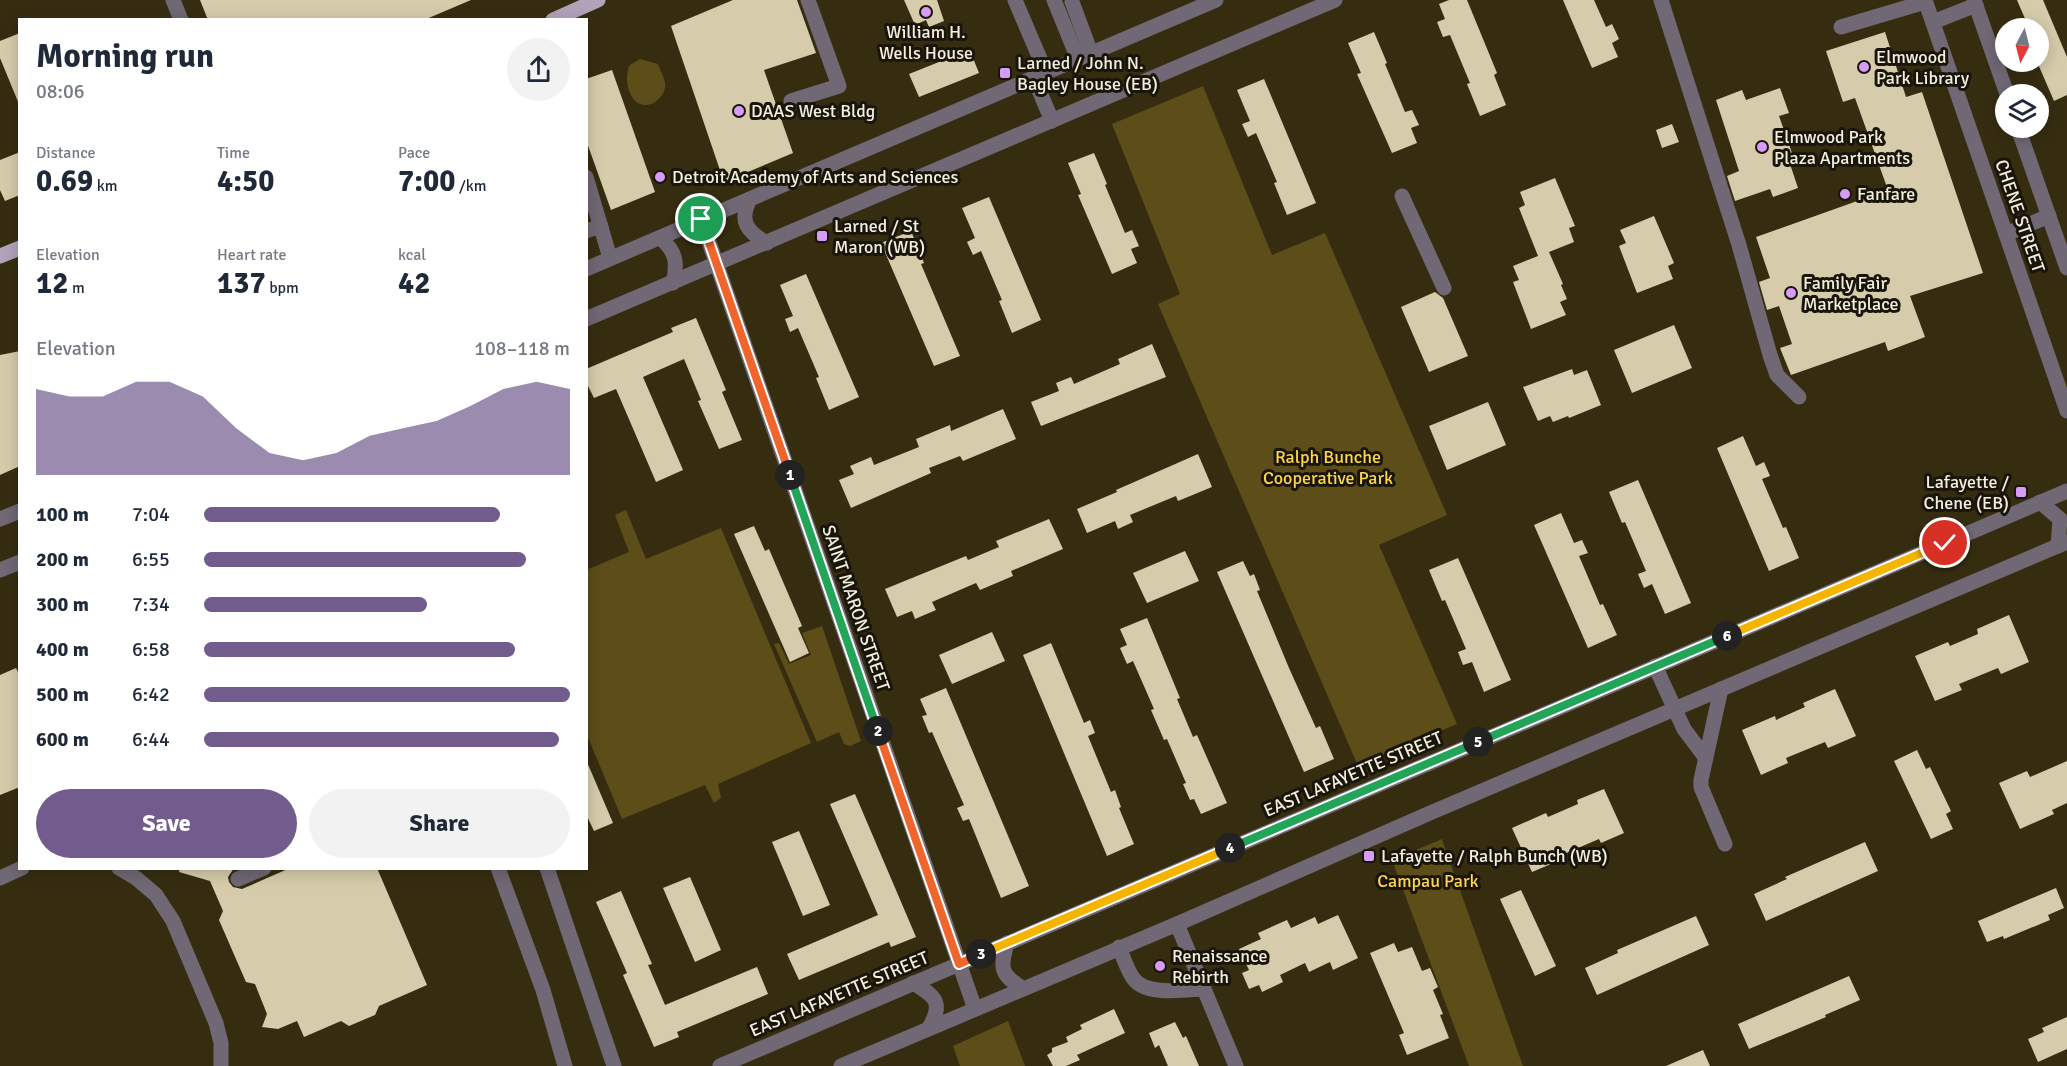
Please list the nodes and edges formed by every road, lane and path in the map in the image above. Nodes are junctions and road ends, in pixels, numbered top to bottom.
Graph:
1 (173, 0) edge
2 (598, 0) edge
3 (808, 0) edge
4 (1015, 0) edge
5 (1216, 0) edge
6 (1335, 0) edge
7 (1661, 0) edge
8 (1925, 1) edge
9 (1065, 2) edge
10 (1975, 3) edge
11 (181, 18) edge
12 (558, 18) edge
13 (1933, 22) junction
14 (1841, 27) dead end
15 (1085, 56) junction
16 (1040, 75) junction
17 (2003, 84) edge
18 (791, 101) dead end
19 (1052, 121) junction
20 (2022, 138) edge
21 (588, 190) edge
22 (1402, 196) dead end
23 (750, 199) junction
24 (2049, 216) junction
25 (701, 219) junction
26 (594, 228) edge
27 (2006, 234) junction
28 (660, 238) junction
29 (767, 243) junction
30 (18, 249) edge
31 (0, 256) edge
32 (610, 258) junction
33 (716, 264) junction
34 (588, 267) edge
35 (2067, 268) edge
36 (673, 283) junction
37 (1444, 288) dead end
38 (588, 319) edge
39 (1799, 397) dead end
40 (2067, 411) edge
41 (2067, 490) edge
42 (2040, 502) junction
43 (18, 512) edge
44 (0, 519) edge
45 (2062, 544) edge
46 (18, 563) edge
47 (0, 570) edge
48 (1655, 666) junction
49 (1721, 690) junction
50 (1674, 710) junction
51 (1705, 757) junction
52 (1725, 844) dead end
53 (18, 870) edge
54 (123, 870) edge
55 (259, 870) edge
56 (499, 870) edge
57 (548, 870) edge
58 (0, 878) edge
59 (238, 879) dead end
60 (1177, 924) junction
61 (1007, 943) junction
62 (1119, 947) junction
63 (959, 964) junction
64 (913, 983) junction
65 (1022, 988) junction
66 (1202, 989) junction
67 (975, 1009) junction
68 (929, 1028) junction
69 (609, 1062) edge
70 (221, 1066) edge
71 (565, 1066) edge
72 (720, 1066) edge
73 (841, 1066) edge
74 (1236, 1066) edge

1 - 11 street
2 - 12 main road
3 - 18 street
4 - 16 street
5 - 15 street
6 - 19 street
7 - 39 street
8 - 13 street, CHENE STREET
8 - 14 street
9 - 15 street
10 - 13 street
10 - 17 street
13 - 27 street, CHENE STREET
15 - 16 street
16 - 19 street
16 - 23 street
19 - 29 street
20 - 24 street, CHENE STREET
21 - 26 street
22 - 37 street
23 - 25 street
23 - 29 street
24 - 27 street
24 - 35 street, CHENE STREET
25 - 28 street
25 - 33 street, SAINT MARON STREET
26 - 32 street
27 - 40 street, CHENE STREET
28 - 32 street
28 - 36 street
29 - 33 street
30 - 31 main road
32 - 34 street
33 - 36 street
33 - 63 street, SAINT MARON STREET
36 - 38 street
41 - 42 street, EAST LAFAYETTE STREET
42 - 45 street
42 - 48 street, EAST LAFAYETTE STREET
43 - 44 street
45 - 49 street
46 - 47 street
48 - 50 street
48 - 61 street, EAST LAFAYETTE STREET
49 - 50 street
49 - 51 street
50 - 51 street
50 - 60 street
51 - 52 street
53 - 58 street
54 - 70 street
55 - 59 street
56 - 71 street
57 - 69 street
60 - 62 street
60 - 66 street
61 - 63 street, EAST LAFAYETTE STREET
61 - 65 street
62 - 65 street
62 - 66 street
63 - 64 street, EAST LAFAYETTE STREET
63 - 67 street, SAINT MARON STREET
64 - 68 street
64 - 72 street, EAST LAFAYETTE STREET
65 - 67 street
66 - 74 street
67 - 68 street
68 - 73 street

